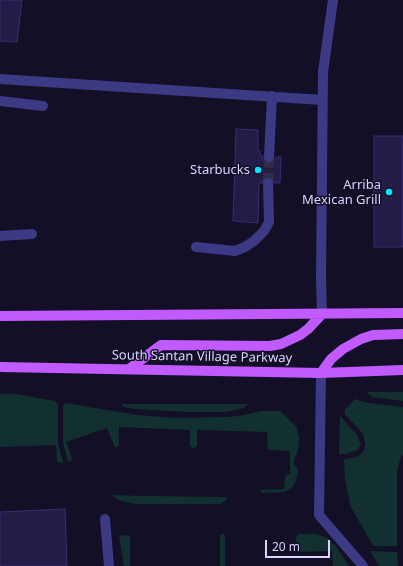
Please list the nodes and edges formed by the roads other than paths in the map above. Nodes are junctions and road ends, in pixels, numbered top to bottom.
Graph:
1 (333, 0) edge
2 (0, 79) edge
3 (272, 96) junction
4 (322, 100) junction
5 (0, 101) edge
6 (43, 106) dead end
7 (269, 157) tunnel mouth
8 (268, 183) tunnel mouth
9 (32, 234) dead end
10 (0, 236) edge
11 (196, 247) dead end
12 (403, 313) edge
13 (322, 314) junction
14 (0, 316) edge
15 (403, 334) edge
16 (0, 367) edge
17 (129, 369) junction
18 (403, 370) edge
19 (321, 373) junction
20 (105, 519) dead end
21 (109, 566) edge
22 (363, 566) edge

1 - 4 lane
2 - 3 lane
3 - 4 lane
3 - 7 lane
4 - 13 lane
5 - 6 lane
8 - 11 lane
9 - 10 lane
12 - 13 main road
13 - 14 main road
13 - 17 main road
15 - 19 main road
16 - 17 main road, South Santan Village Parkway
17 - 19 main road, South Santan Village Parkway
18 - 19 main road, South Santan Village Parkway
19 - 22 lane
20 - 21 lane

